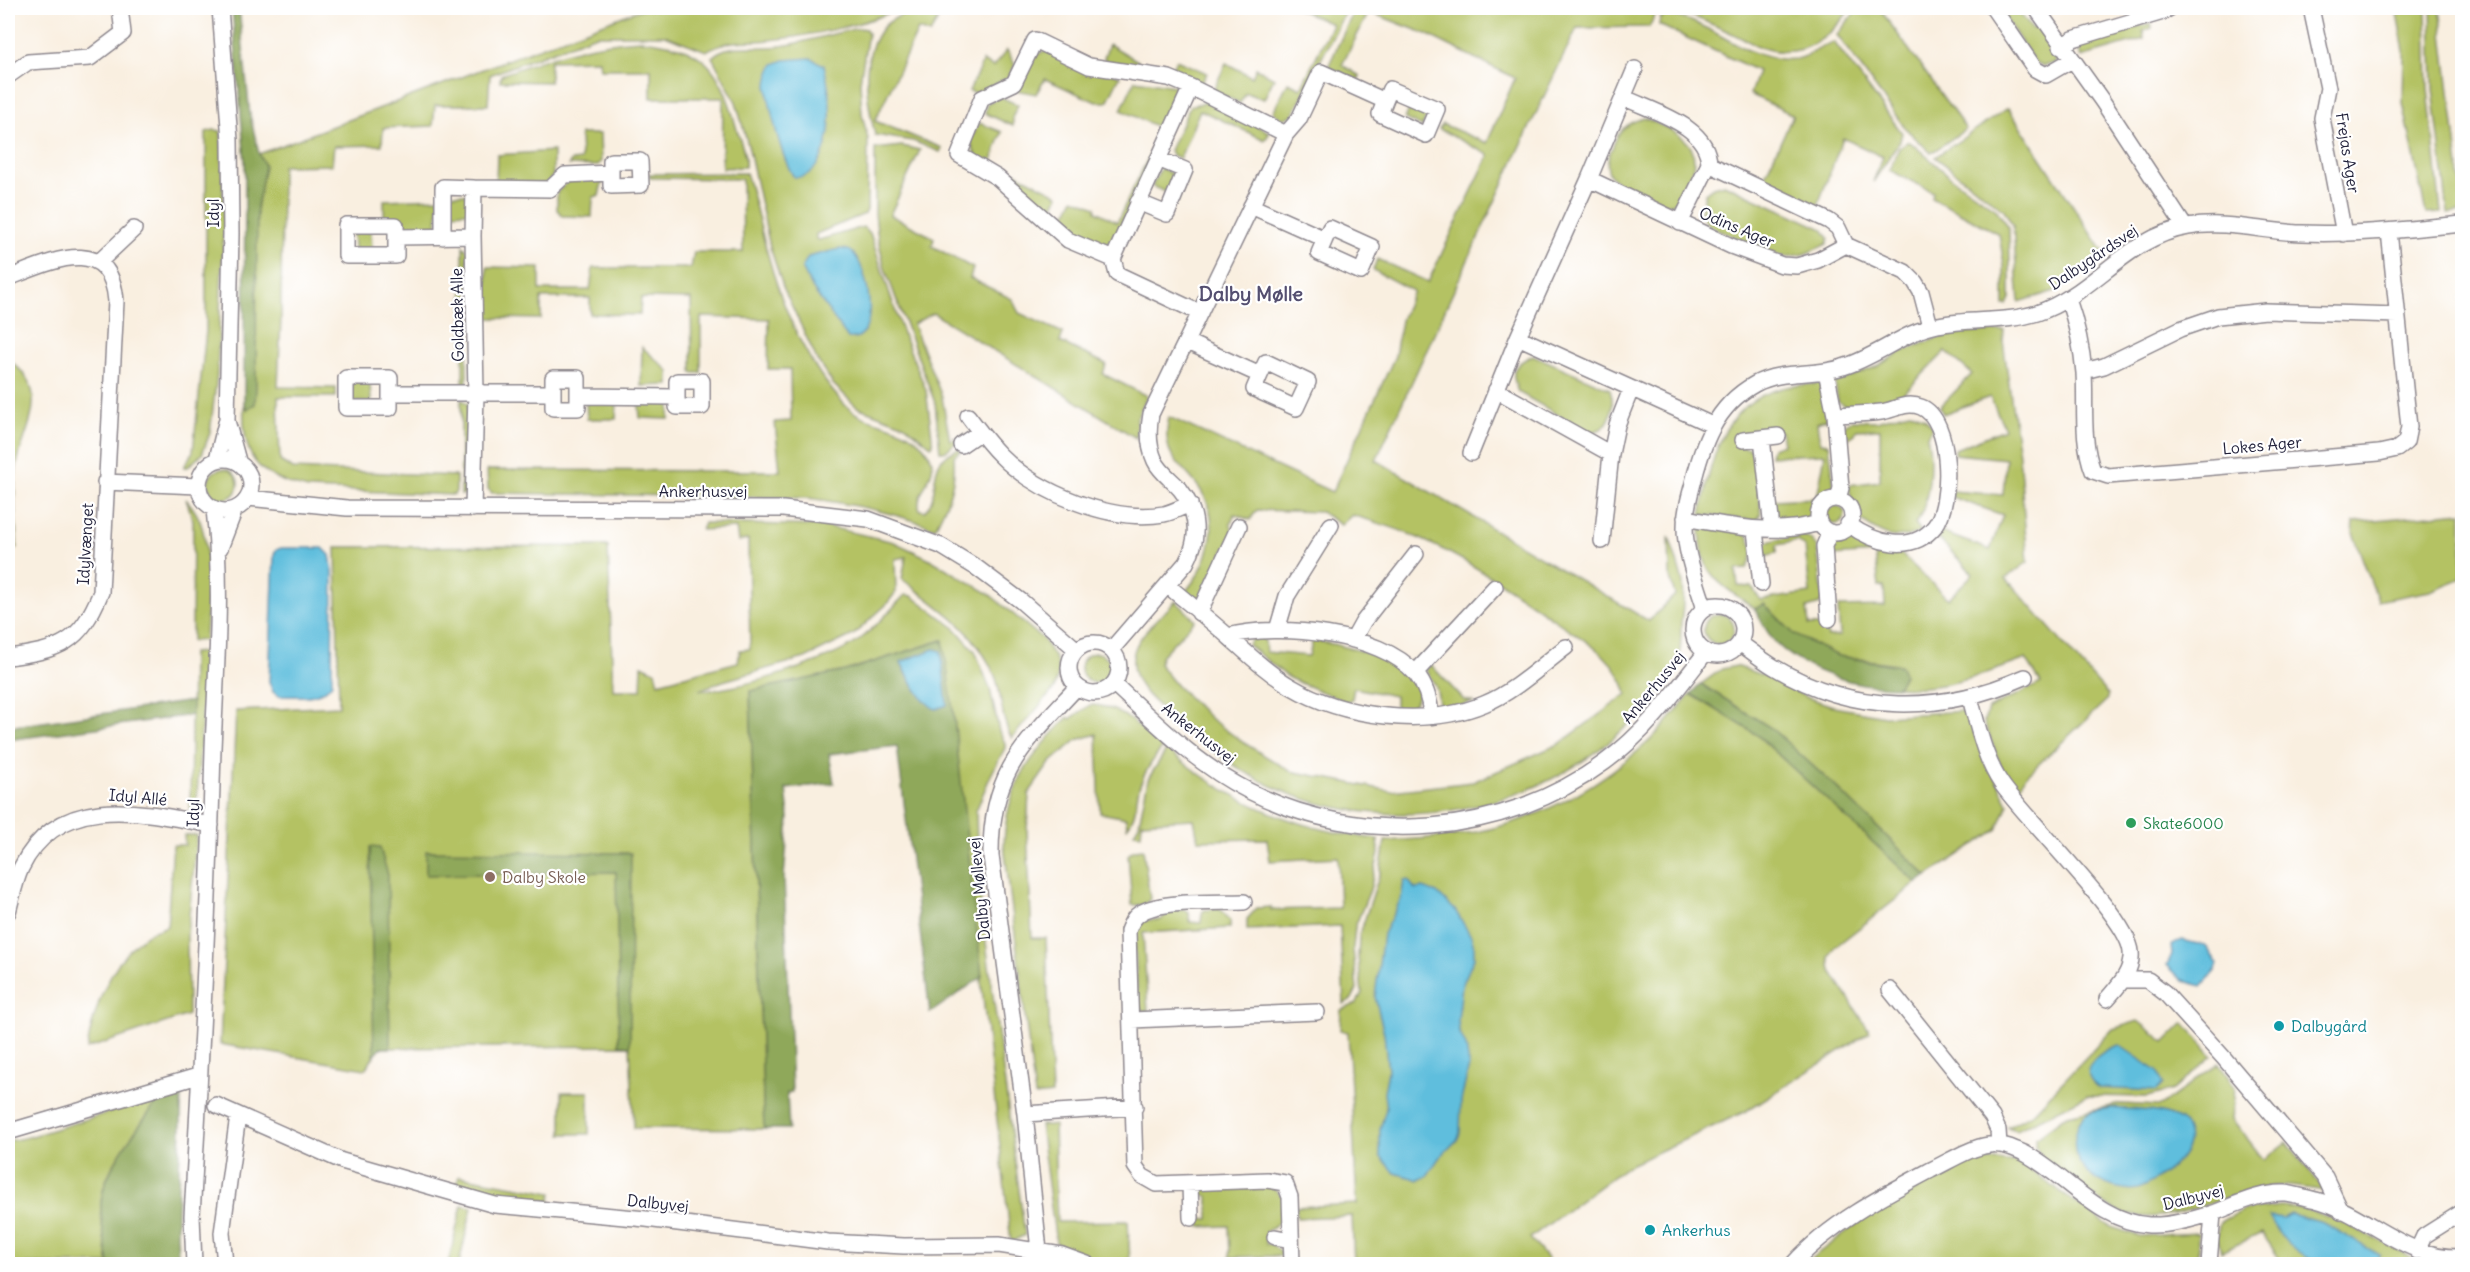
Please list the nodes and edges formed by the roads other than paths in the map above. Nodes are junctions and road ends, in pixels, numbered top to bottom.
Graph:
1 (120, 8) edge
2 (220, 8) edge
3 (1993, 8) edge
4 (2036, 8) edge
5 (2170, 8) edge
6 (2312, 8) edge
7 (2061, 46) junction
8 (2072, 60) junction
9 (1635, 69) dead end
10 (8, 76) edge
11 (1191, 87) junction
12 (1623, 98) junction
13 (1385, 101) dead end
14 (1286, 134) junction
15 (1158, 159) junction
16 (1709, 164) junction
17 (611, 173) dead end
18 (1589, 179) junction
19 (474, 188) junction
20 (1138, 202) junction
21 (1251, 206) junction
22 (1680, 223) junction
23 (2463, 224) edge
24 (2185, 227) junction
25 (134, 229) dead end
26 (2390, 231) junction
27 (2344, 234) junction
28 (473, 236) junction
29 (396, 237) dead end
30 (443, 237) junction
31 (1325, 239) dead end
32 (1846, 245) junction
33 (1113, 259) junction
34 (99, 262) junction
35 (8, 278) edge
36 (2068, 299) junction
37 (1200, 314) junction
38 (2398, 315) junction
39 (1930, 326) junction
40 (1518, 337) junction
41 (1187, 342) junction
42 (2084, 370) junction
43 (1826, 371) junction
44 (1260, 375) dead end
45 (1632, 389) junction
46 (1496, 390) junction
47 (390, 393) dead end
48 (476, 393) junction
49 (677, 397) dead end
50 (1835, 415) junction
51 (968, 416) dead end
52 (227, 419) junction
53 (1712, 425) junction
54 (980, 432) junction
55 (1778, 436) dead end
56 (1762, 438) junction
57 (1743, 440) dead end
58 (960, 445) dead end
59 (1470, 453) dead end
60 (1611, 454) junction
61 (217, 459) junction
62 (238, 461) junction
63 (105, 482) junction
64 (251, 483) junction
65 (198, 486) junction
66 (248, 498) junction
67 (1838, 498) junction
68 (288, 502) junction
69 (1190, 504) junction
70 (214, 509) junction
71 (235, 509) junction
72 (472, 509) junction
73 (1685, 518) junction
74 (1848, 524) junction
75 (1331, 525) dead end
76 (1239, 526) dead end
77 (1825, 527) junction
78 (1755, 530) junction
79 (1772, 530) junction
80 (1602, 541) dead end
81 (218, 550) junction
82 (1416, 554) dead end
83 (1167, 585) junction
84 (1761, 585) dead end
85 (1495, 587) dead end
86 (1705, 609) junction
87 (1199, 613) junction
88 (1829, 619) dead end
89 (1277, 630) junction
90 (1228, 636) junction
91 (1353, 640) junction
92 (1740, 643) junction
93 (1566, 647) dead end
94 (1077, 650) junction
95 (1111, 650) junction
96 (1706, 652) junction
97 (8, 657) edge
98 (1415, 673) junction
99 (2025, 677) dead end
100 (1114, 684) junction
101 (1077, 687) junction
102 (1970, 698) junction
103 (1431, 716) junction
104 (211, 825) junction
105 (1244, 902) dead end
106 (8, 912) edge
107 (2123, 980) junction
108 (1890, 990) dead end
109 (2107, 999) dead end
110 (1317, 1012) dead end
111 (1132, 1020) junction
112 (198, 1076) junction
113 (216, 1106) dead end
114 (1135, 1107) junction
115 (1025, 1114) junction
116 (238, 1116) junction
117 (8, 1132) edge
118 (1999, 1145) junction
119 (1190, 1183) junction
120 (2341, 1211) junction
121 (2463, 1212) edge
122 (2213, 1213) junction
123 (1191, 1218) dead end
124 (1275, 1237) dead end
125 (1291, 1240) junction
126 (1039, 1251) junction
127 (2417, 1251) junction
128 (2463, 1257) edge
129 (194, 1264) edge
130 (225, 1264) edge
131 (1087, 1264) edge
132 (1292, 1264) edge
133 (1793, 1264) edge
134 (2210, 1264) edge

1 - 10 street
2 - 52 street, Idyl
3 - 8 street
4 - 7 street
5 - 7 street
6 - 27 street, Frejas Ager
7 - 8 street
8 - 24 street
9 - 12 street
11 - 14 street
11 - 15 street
11 - 33 street
12 - 16 street
12 - 18 street
13 - 14 street
14 - 21 street
15 - 20 street
15 - 20 street
16 - 22 street, Odins Ager
16 - 32 street
17 - 19 street
18 - 22 street, Odins Ager
18 - 40 street
19 - 28 street, Goldbæk Alle
19 - 30 street
20 - 33 street
21 - 31 street
21 - 37 street
22 - 32 street, Odins Ager
23 - 26 street, Dalbygårdsvej
24 - 27 street, Dalbygårdsvej
24 - 36 street, Dalbygårdsvej
25 - 34 street
26 - 27 street, Dalbygårdsvej
26 - 38 street, Lokes Ager
28 - 30 street
28 - 48 street, Goldbæk Alle
29 - 30 street
32 - 39 street
33 - 37 street
34 - 35 street
34 - 63 street, Idylvænget
36 - 39 street, Dalbygårdsvej
36 - 42 street, Lokes Ager
37 - 41 street
38 - 42 street
38 - 42 street, Lokes Ager
39 - 43 street, Dalbygårdsvej
40 - 45 street
40 - 46 street
41 - 44 street
41 - 69 street
43 - 50 street
43 - 53 street, Dalbygårdsvej
45 - 53 street
45 - 60 street
46 - 59 street
46 - 60 street
47 - 48 street
48 - 49 street
48 - 72 street, Goldbæk Alle
50 - 67 street
50 - 74 street
51 - 54 street
52 - 61 street, Idyl
52 - 62 street, Idyl
53 - 73 street, Dalbygårdsvej
54 - 58 street
54 - 69 street
55 - 56 street
56 - 57 street
56 - 79 street
60 - 80 street
61 - 62 street
61 - 65 street
62 - 64 street
63 - 65 street, Idylvænget
63 - 97 street, Idylvænget
64 - 66 street
64 - 68 street, Ankerhusvej
65 - 70 street
66 - 68 street, Ankerhusvej
66 - 71 street
67 - 74 street
67 - 77 street
68 - 72 street, Ankerhusvej
69 - 83 street
70 - 71 street
70 - 81 street, Idyl
71 - 81 street, Idyl
72 - 94 street, Ankerhusvej
73 - 78 street
73 - 86 street, Dalbygårdsvej
74 - 77 street
75 - 89 street
76 - 87 street
77 - 79 street
77 - 88 street
78 - 79 street
78 - 84 street
81 - 104 street, Idyl
82 - 91 street
83 - 87 street
83 - 95 street
85 - 98 street
86 - 92 street
86 - 96 street
87 - 90 street
89 - 90 street
89 - 91 street
90 - 103 street
91 - 98 street
92 - 96 street
92 - 102 street
93 - 103 street
94 - 95 street
94 - 101 street
95 - 100 street
96 - 100 street, Ankerhusvej
98 - 103 street
99 - 102 street
100 - 101 street
101 - 115 street, Dalby Møllevej
102 - 107 street
104 - 106 street, Idyl Allé
104 - 112 street, Idyl
105 - 111 street
107 - 109 street
107 - 120 street
108 - 118 street
110 - 111 street
111 - 114 street
112 - 117 street
112 - 129 street, Idyl
113 - 116 street, Dalbyvej
114 - 115 street
114 - 119 street
115 - 126 street, Dalby Møllevej
116 - 126 street, Dalbyvej
116 - 130 street
118 - 122 street, Dalbyvej
118 - 133 street
119 - 123 street
119 - 125 street
120 - 122 street, Dalbyvej
120 - 127 street, Dalbyvej
121 - 127 street
122 - 134 street
124 - 125 street
125 - 132 street
126 - 131 street, Dalbyvej
127 - 128 street, Dalbyvej

